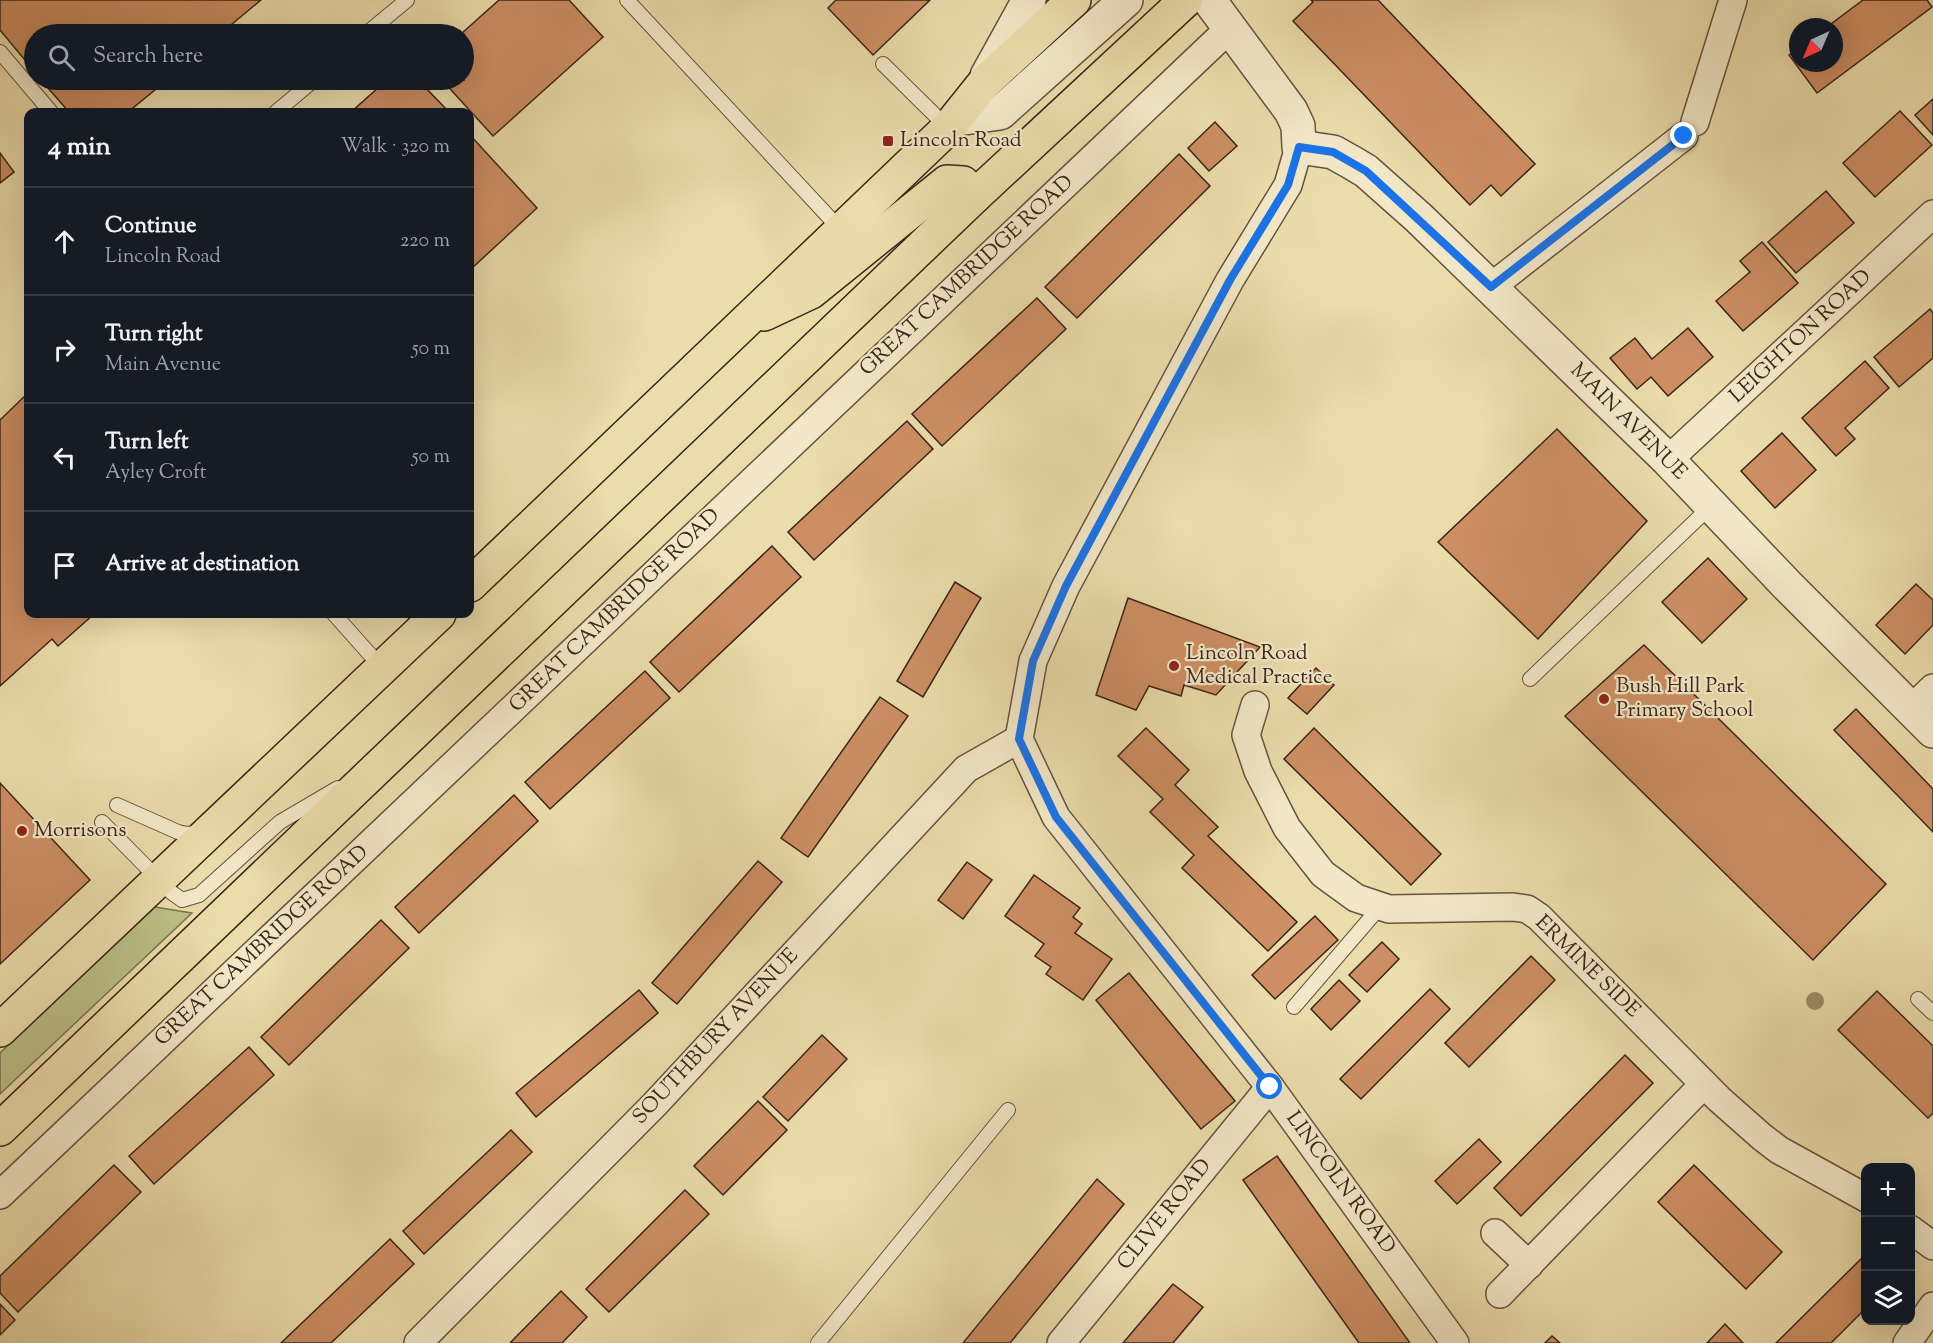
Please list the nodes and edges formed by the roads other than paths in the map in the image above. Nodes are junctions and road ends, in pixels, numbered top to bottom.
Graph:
1 (406, 0) edge
2 (627, 0) edge
3 (1029, 0) edge
4 (1074, 0) edge
5 (1126, 0) edge
6 (1186, 0) edge
7 (1209, 0) edge
8 (1732, 0) edge
9 (378, 24) edge
10 (1230, 28) junction
11 (0, 52) edge
12 (883, 64) dead end
13 (24, 80) edge
14 (984, 83) junction
15 (32, 90) edge
16 (302, 90) edge
17 (48, 108) edge
18 (281, 108) edge
19 (953, 123) junction
20 (1299, 147) junction
21 (975, 196) junction
22 (1933, 214) edge
23 (840, 229) junction
24 (1491, 287) junction
25 (743, 323) junction
26 (1668, 460) junction
27 (1711, 506) junction
28 (474, 581) edge
29 (338, 618) edge
30 (435, 618) edge
31 (382, 668) junction
32 (1530, 679) dead end
33 (1255, 705) dead end
34 (1926, 709) edge
35 (1019, 739) junction
36 (384, 762) junction
37 (117, 805) dead end
38 (102, 822) dead end
39 (211, 831) junction
40 (160, 880) junction
41 (1380, 907) junction
42 (1918, 999) dead end
43 (1294, 1007) dead end
44 (1933, 1013) edge
45 (0, 1030) edge
46 (1704, 1084) junction
47 (1270, 1087) junction
48 (1008, 1110) dead end
49 (0, 1129) edge
50 (0, 1195) edge
51 (1861, 1195) edge
52 (1915, 1232) edge
53 (1495, 1233) dead end
54 (1933, 1246) edge
55 (1528, 1265) junction
56 (1500, 1294) dead end
57 (1933, 1306) edge
58 (418, 1343) edge
59 (818, 1343) edge
60 (1061, 1343) edge
61 (1455, 1343) edge
62 (1907, 1343) edge

1 - 9 lane
2 - 23 lane
3 - 14 street
4 - 14 highway
5 - 19 street
6 - 21 highway
7 - 10 street
8 - 24 street
10 - 20 street
10 - 50 street, GREAT CAMBRIDGE ROAD
11 - 13 lane
12 - 19 lane
14 - 19 highway
15 - 17 lane
16 - 18 lane
19 - 23 highway
20 - 24 street, MAIN AVENUE
20 - 35 street
21 - 25 highway
21 - 36 highway
22 - 26 street, LEIGHTON ROAD
23 - 25 highway
24 - 26 street, MAIN AVENUE
25 - 28 highway
26 - 27 street, MAIN AVENUE
27 - 32 lane
27 - 34 street, MAIN AVENUE
29 - 31 lane
30 - 31 highway
31 - 39 highway
33 - 41 street, ERMINE SIDE
35 - 47 street, LINCOLN ROAD
35 - 58 street, SOUTHBURY AVENUE
36 - 40 lane
36 - 49 highway
37 - 39 lane
38 - 40 lane
39 - 40 highway
40 - 45 highway
41 - 43 lane
41 - 46 street, ERMINE SIDE
42 - 44 lane
46 - 51 street, ERMINE SIDE
46 - 55 street
47 - 60 street, CLIVE ROAD
47 - 61 street, LINCOLN ROAD
48 - 59 lane
52 - 54 street
53 - 55 street
55 - 56 street
57 - 62 street

